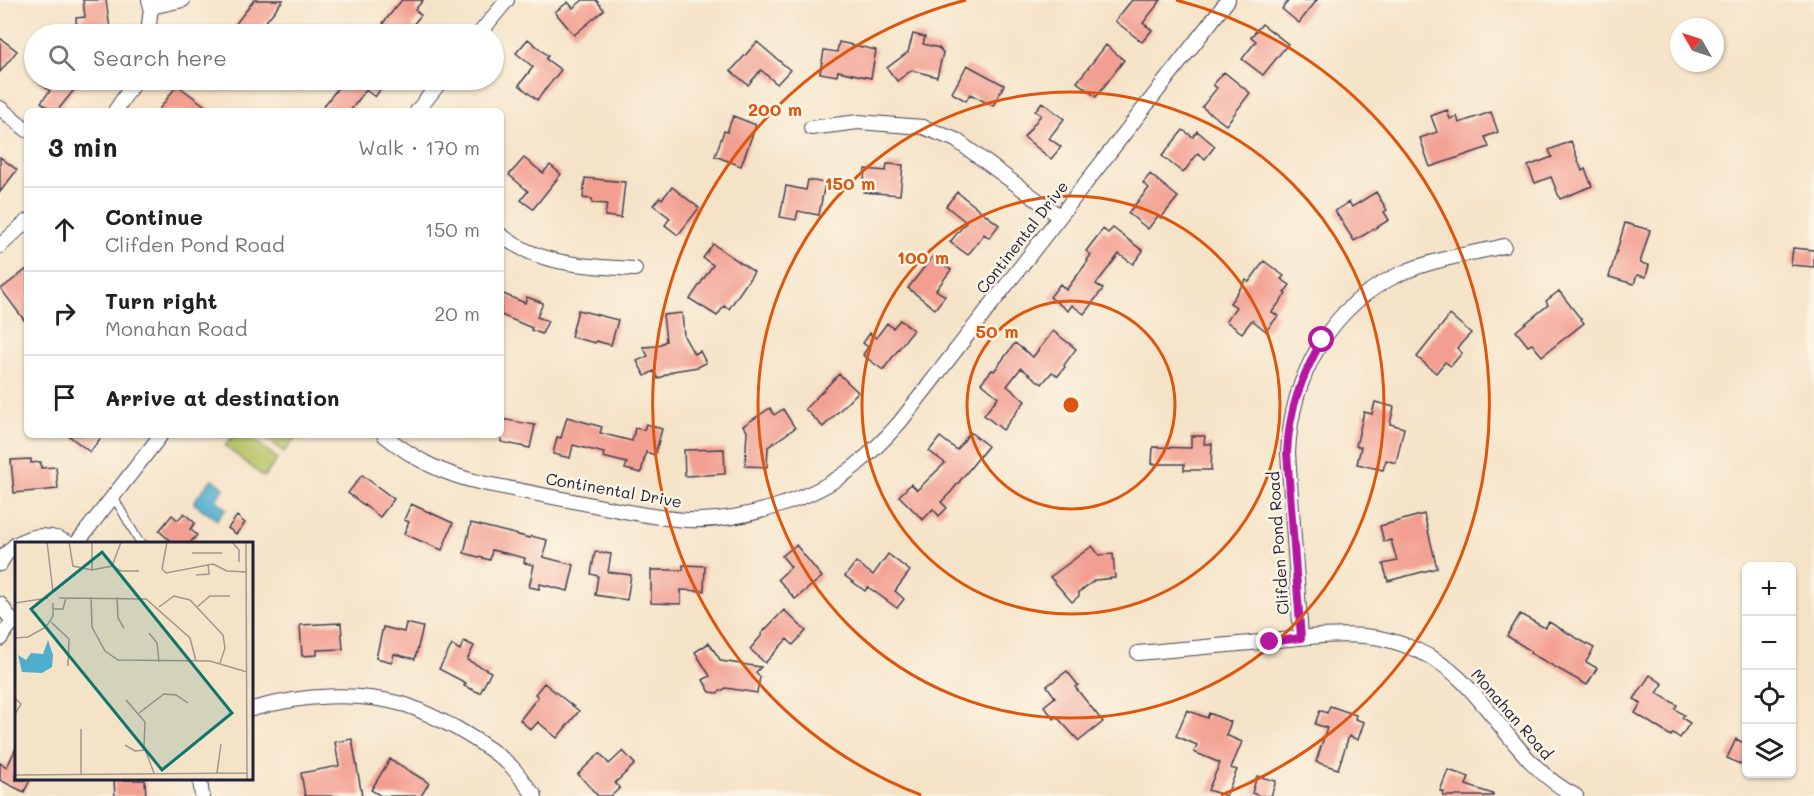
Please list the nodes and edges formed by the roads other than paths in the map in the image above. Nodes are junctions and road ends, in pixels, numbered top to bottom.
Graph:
1 (183, 0) edge
2 (507, 0) edge
3 (1228, 0) edge
4 (150, 4) edge
5 (149, 24) edge
6 (487, 24) edge
7 (129, 90) edge
8 (434, 90) edge
9 (0, 108) edge
10 (117, 108) edge
11 (419, 108) edge
12 (24, 128) edge
13 (811, 128) dead end
14 (1059, 216) junction
15 (24, 223) edge
16 (504, 237) edge
17 (0, 246) edge
18 (1504, 246) dead end
19 (635, 269) dead end
20 (159, 438) edge
21 (388, 438) edge
22 (113, 496) junction
23 (24, 542) edge
24 (67, 542) edge
25 (78, 542) edge
26 (140, 542) edge
27 (0, 604) edge
28 (15, 622) edge
29 (1301, 638) junction
30 (0, 639) edge
31 (1138, 653) dead end
32 (254, 709) edge
33 (200, 781) edge
34 (202, 796) edge
35 (535, 796) edge
36 (1576, 796) edge

1 - 4 street
2 - 6 street
3 - 14 street, Continental Drive
4 - 5 street
7 - 10 street
8 - 11 street
9 - 12 street
13 - 14 street
14 - 21 street, Continental Drive
15 - 17 street
16 - 19 street
18 - 29 street, Clifden Pond Road
20 - 22 street
22 - 25 street
22 - 26 lane
23 - 24 street
27 - 28 street
28 - 30 street
29 - 31 street, Monahan Road
29 - 36 street, Monahan Road
32 - 35 street
33 - 34 street

